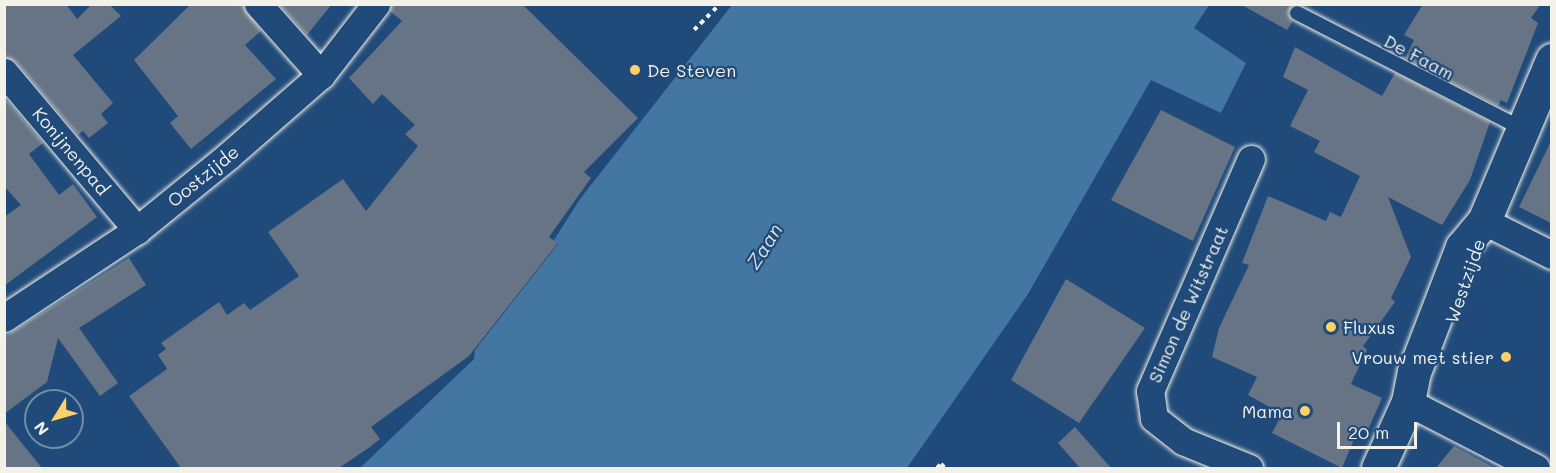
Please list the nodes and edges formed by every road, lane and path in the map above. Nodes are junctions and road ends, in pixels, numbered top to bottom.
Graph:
1 (258, 4) edge
2 (376, 4) edge
3 (720, 4) edge
4 (1297, 13) dead end
5 (694, 30) dead end
6 (1551, 60) edge
7 (4, 72) edge
8 (321, 75) junction
9 (1525, 130) junction
10 (1251, 159) dead end
11 (1484, 221) junction
12 (137, 230) junction
13 (1551, 255) edge
14 (5, 316) edge
15 (1408, 402) junction
16 (937, 468) edge
17 (945, 468) edge
18 (1249, 468) edge
19 (1378, 468) edge
20 (1536, 468) edge

1 - 8 street
2 - 8 street, Oostzijde
3 - 5 path
4 - 9 lane, De Faam
6 - 9 street, Westzijde
7 - 12 street, Konijnenpad
8 - 12 street, Oostzijde
9 - 11 street, Westzijde
10 - 18 street, Simon de Witstraat
11 - 13 street
11 - 15 street, Westzijde
12 - 14 street, Oostzijde
15 - 19 street, Westzijde
15 - 20 street
16 - 17 path

